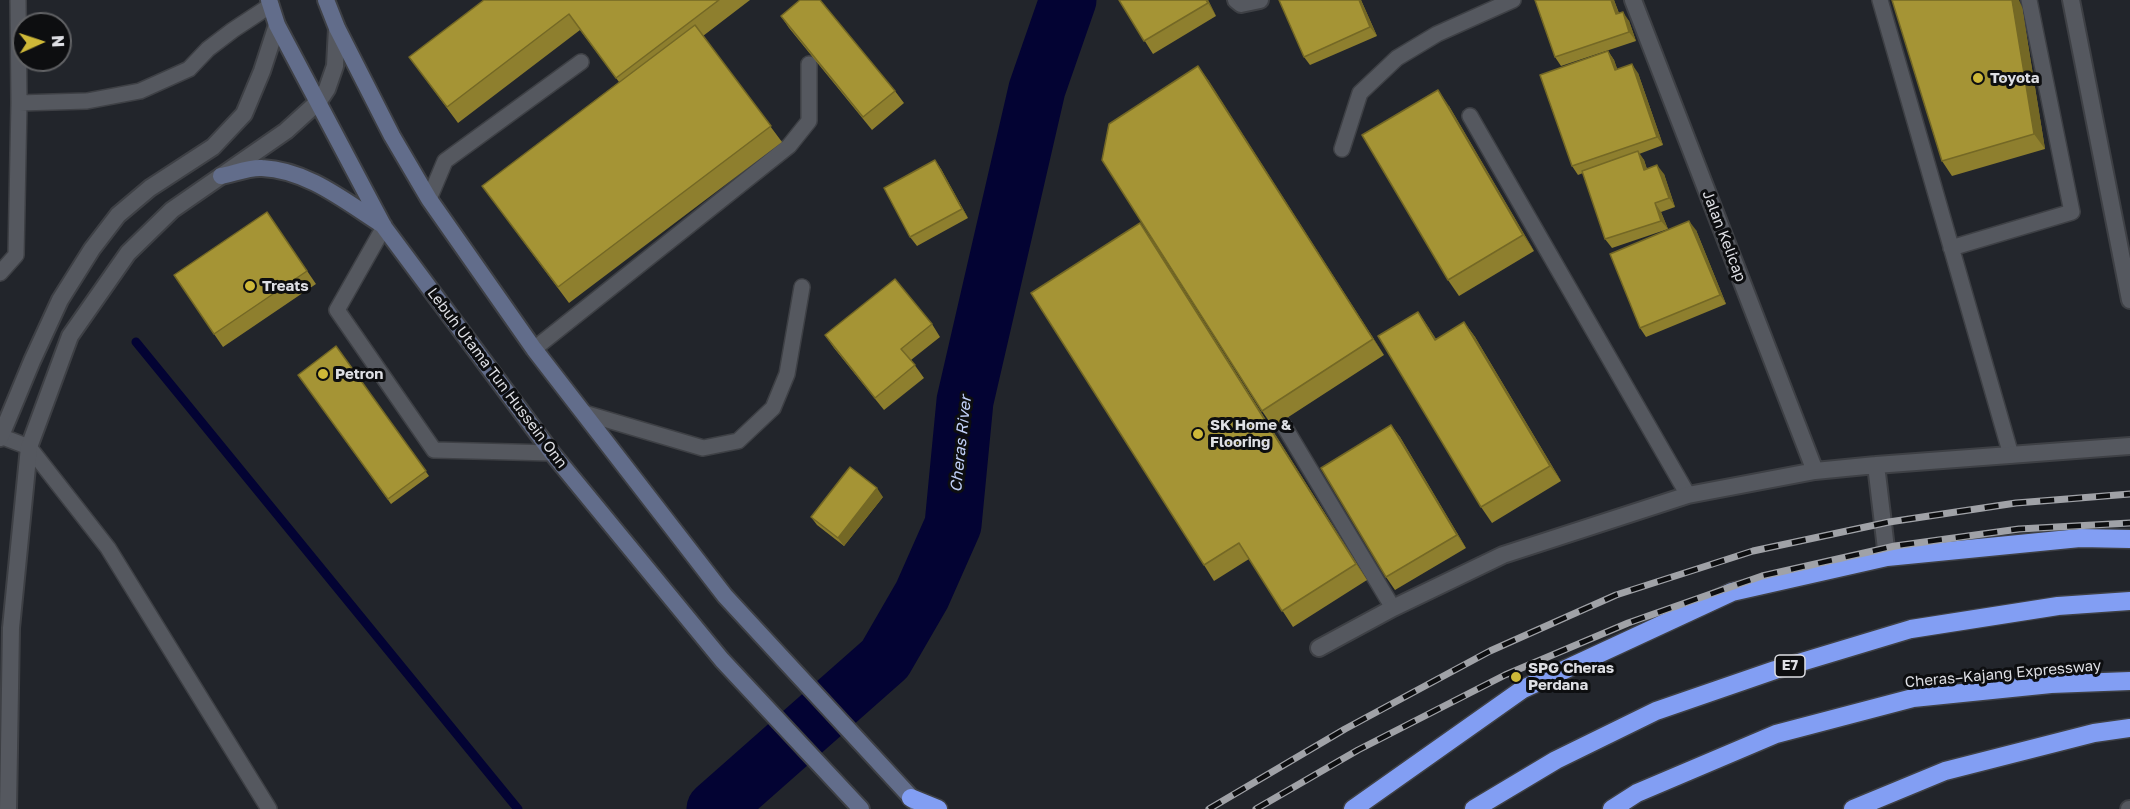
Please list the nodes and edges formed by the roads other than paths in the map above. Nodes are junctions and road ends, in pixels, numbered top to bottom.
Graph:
1 (18, 0) edge
2 (326, 0) edge
3 (1236, 0) edge
4 (1260, 0) edge
5 (1513, 0) edge
6 (1633, 0) edge
7 (1880, 0) edge
8 (2029, 0) edge
9 (2072, 0) edge
10 (270, 2) edge
11 (278, 25) junction
12 (337, 28) junction
13 (581, 62) dead end
14 (808, 64) edge
15 (319, 101) junction
16 (19, 103) junction
17 (1470, 116) dead end
18 (1342, 149) dead end
19 (221, 176) junction
20 (429, 199) junction
21 (384, 227) junction
22 (1952, 248) junction
23 (0, 273) edge
24 (802, 287) dead end
25 (2130, 300) edge
26 (534, 349) junction
27 (584, 413) junction
28 (1278, 416) edge
29 (0, 437) edge
30 (2130, 446) edge
31 (29, 447) junction
32 (552, 453) junction
33 (2011, 455) junction
34 (1876, 465) junction
35 (1815, 471) junction
36 (1688, 495) junction
37 (2130, 539) edge
38 (1887, 557) junction
39 (2130, 601) edge
40 (1393, 608) junction
41 (5, 628) edge
42 (1319, 648) dead end
43 (2130, 681) edge
44 (2130, 728) edge
45 (916, 803) edge
46 (8, 809) edge
47 (269, 809) edge
48 (861, 809) edge
49 (938, 809) edge
50 (1353, 809) edge
51 (1474, 809) edge
52 (1612, 809) edge
53 (1853, 809) edge

1 - 16 lane
2 - 12 main road
3 - 4 street
5 - 18 lane
6 - 35 street, Jalan Kelicap
7 - 22 lane
8 - 22 lane
9 - 25 street
10 - 11 main road, Lebuh Utama Tun Hussein Onn
10 - 16 lane
11 - 15 main road, Lebuh Utama Tun Hussein Onn
11 - 29 street
12 - 15 street
12 - 20 main road
13 - 20 lane
14 - 26 lane
15 - 19 street
15 - 21 main road, Lebuh Utama Tun Hussein Onn
16 - 23 lane
17 - 36 lane
19 - 21 main road
19 - 31 street
20 - 26 main road
21 - 32 main road, Lebuh Utama Tun Hussein Onn
21 - 32 lane
22 - 33 lane
24 - 27 lane
26 - 27 main road
27 - 45 main road
28 - 40 lane
29 - 31 lane
30 - 33 street
31 - 41 street
31 - 47 lane
32 - 48 main road, Lebuh Utama Tun Hussein Onn
33 - 34 street
34 - 35 street
34 - 38 street
35 - 36 street
36 - 40 street
37 - 38 highway
38 - 50 highway
39 - 51 highway, E7
40 - 42 street
41 - 46 street
43 - 52 highway, Cheras–Kajang Expressway
44 - 53 highway
45 - 49 highway

